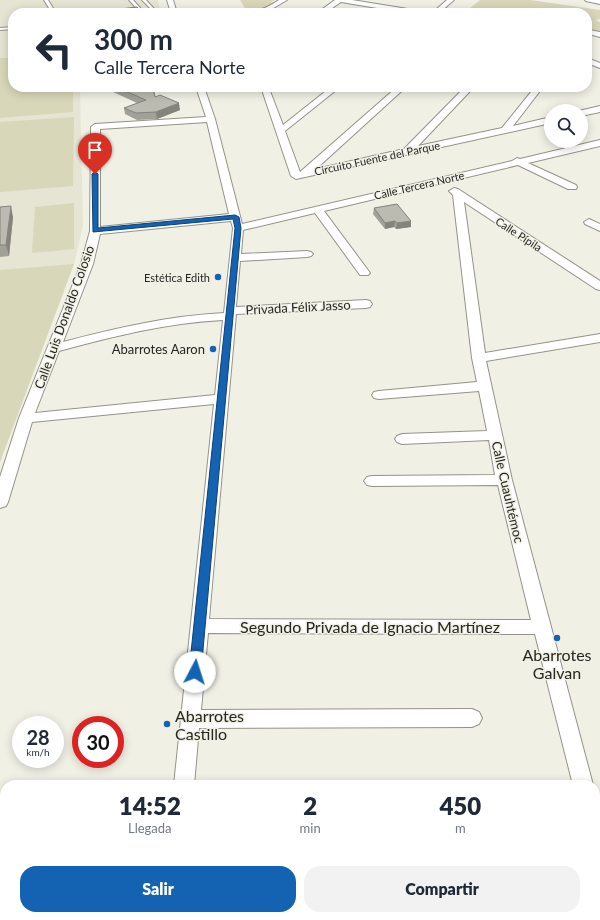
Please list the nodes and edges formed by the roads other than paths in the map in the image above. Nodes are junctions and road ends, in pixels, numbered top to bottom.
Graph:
1 (131, 0) edge
2 (144, 0) edge
3 (284, 0) edge
4 (339, 0) edge
5 (394, 0) edge
6 (451, 0) edge
7 (588, 0) edge
8 (597, 1) edge
9 (384, 7) junction
10 (138, 8) edge
11 (151, 8) edge
12 (271, 8) edge
13 (327, 8) edge
14 (390, 8) edge
15 (441, 8) edge
16 (592, 32) dead end
17 (600, 36) edge
18 (202, 92) edge
19 (267, 92) edge
20 (330, 92) edge
21 (396, 92) edge
22 (466, 92) edge
23 (535, 92) edge
24 (600, 99) edge
25 (595, 110) edge
26 (211, 119) junction
27 (544, 122) edge
28 (505, 130) junction
29 (280, 131) junction
30 (600, 143) edge
31 (408, 151) junction
32 (517, 162) junction
33 (304, 174) junction
34 (440, 181) junction
35 (572, 187) dead end
36 (458, 195) junction
37 (317, 210) junction
38 (600, 218) edge
39 (237, 222) junction
40 (600, 228) edge
41 (95, 231) junction
42 (307, 254) dead end
43 (234, 258) junction
44 (364, 273) dead end
45 (600, 286) edge
46 (366, 304) dead end
47 (230, 314) junction
48 (600, 338) edge
49 (54, 348) junction
50 (479, 358) junction
51 (485, 386) junction
52 (379, 395) dead end
53 (222, 399) junction
54 (26, 418) junction
55 (495, 435) junction
56 (402, 438) dead end
57 (504, 480) junction
58 (372, 481) dead end
59 (0, 502) edge
60 (199, 626) junction
61 (542, 627) junction
62 (472, 718) dead end
63 (190, 719) junction
64 (184, 780) edge
65 (582, 780) edge

1 - 10 lane
2 - 11 lane
3 - 12 street
4 - 9 street
4 - 13 street
5 - 9 street
6 - 15 street
7 - 8 street
9 - 14 street
16 - 17 street
18 - 26 street
19 - 29 street, Circuito Fuente del Parque
20 - 29 street
21 - 33 street
22 - 31 street
23 - 28 street
24 - 25 street
26 - 39 street
26 - 41 street, Calle Luis Donaldo Colosio
27 - 28 street, Circuito Fuente del Parque
28 - 31 street, Circuito Fuente del Parque
29 - 33 street, Circuito Fuente del Parque
30 - 32 street, Calle Tercera Norte
31 - 33 street, Circuito Fuente del Parque
32 - 34 street, Calle Tercera Norte
32 - 35 street
34 - 36 street, Calle Pípila
34 - 37 street, Calle Tercera Norte
36 - 45 street, Calle Pípila
36 - 50 street, Calle Cuauhtémoc
37 - 39 street, Calle Tercera Norte
37 - 44 street
38 - 40 street
39 - 41 street, Calle Tercera Norte
39 - 43 street
41 - 49 street, Calle Luis Donaldo Colosio
42 - 43 street
43 - 47 street
46 - 47 street, Privada Félix Jasso
47 - 49 street, Privada Félix Jasso
47 - 53 street
48 - 50 street
49 - 54 street, Calle Luis Donaldo Colosio
50 - 51 street, Calle Cuauhtémoc
51 - 52 street
51 - 55 street, Calle Cuauhtémoc
53 - 54 street
53 - 60 street
54 - 59 street, Calle Luis Donaldo Colosio
55 - 56 street
55 - 57 street, Calle Cuauhtémoc
57 - 58 street
57 - 61 street, Calle Cuauhtémoc
60 - 61 street, Segundo Privada de Ignacio Martínez
60 - 63 street
61 - 65 street, Calle Cuauhtémoc
62 - 63 street
63 - 64 street

